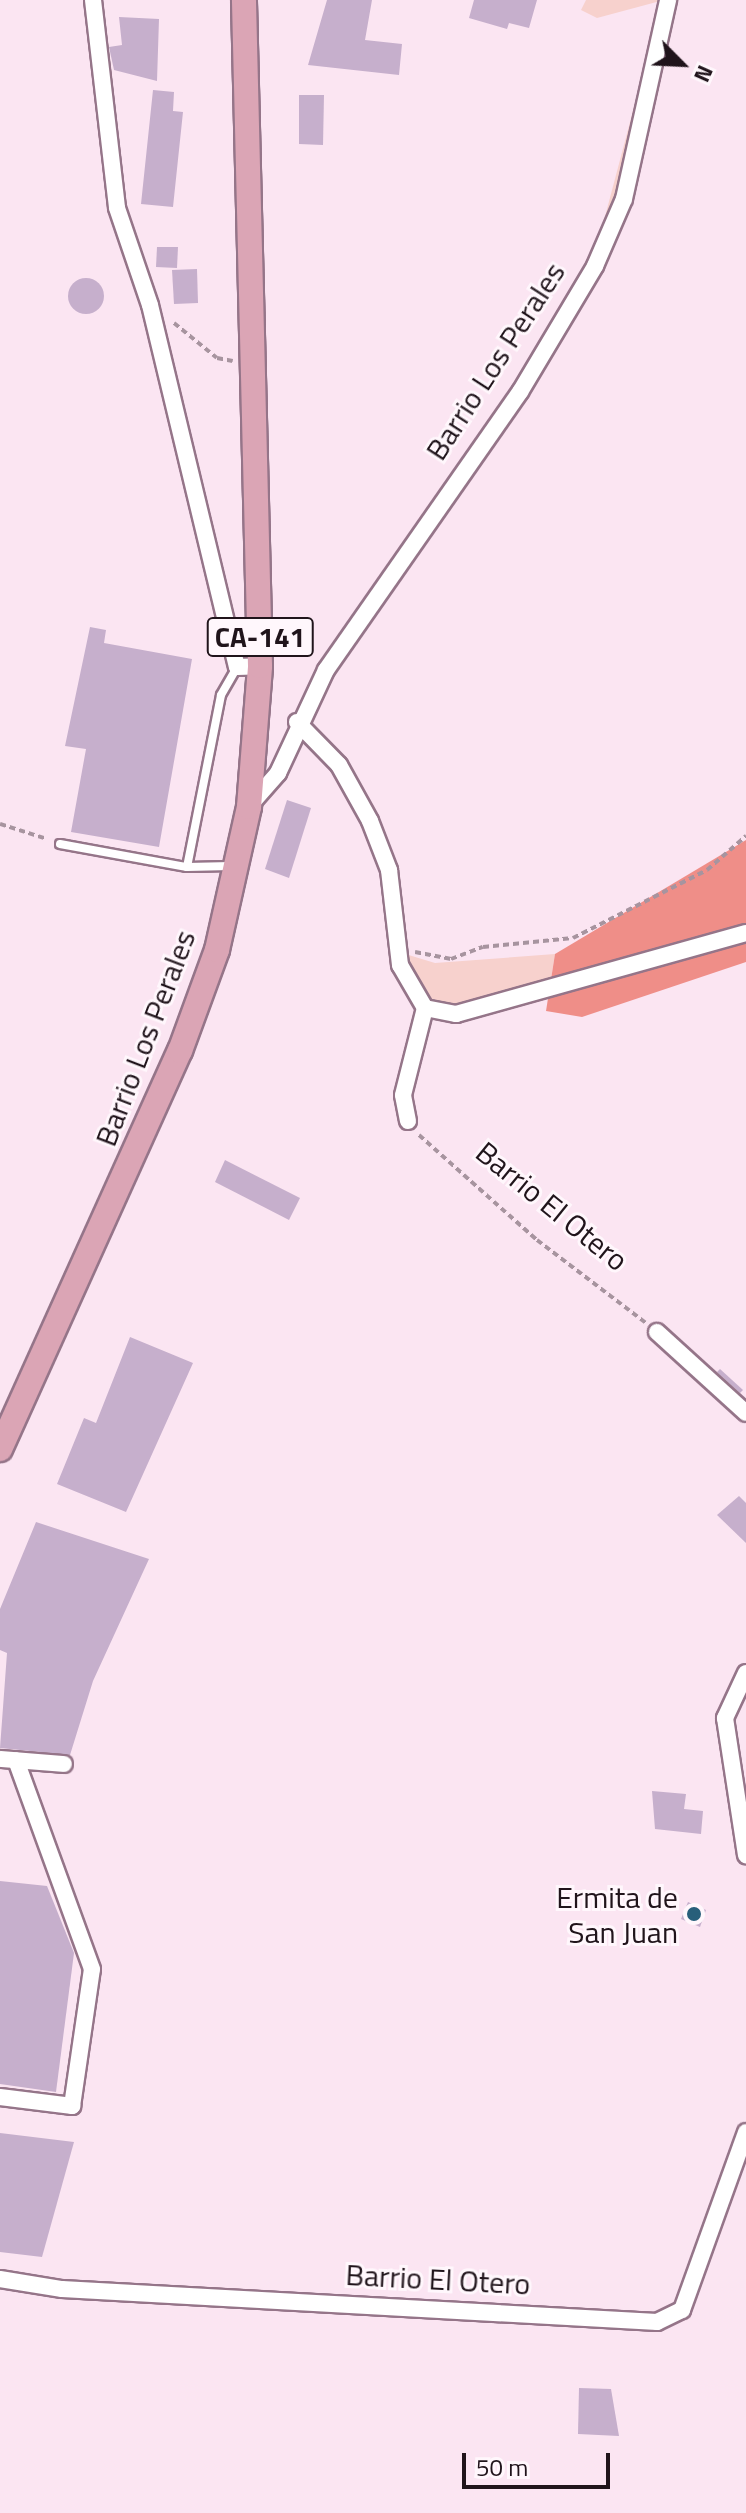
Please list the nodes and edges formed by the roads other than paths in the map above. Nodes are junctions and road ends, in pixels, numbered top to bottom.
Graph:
1 (93, 0) edge
2 (244, 0) edge
3 (668, 0) edge
4 (248, 666) junction
5 (297, 722) junction
6 (249, 807) junction
7 (60, 844) road end
8 (187, 867) junction
9 (236, 868) junction
10 (746, 933) edge
11 (425, 1008) junction
12 (408, 1121) road end
13 (657, 1332) road end
14 (746, 1413) edge
15 (0, 1449) edge
16 (746, 1673) edge
17 (8, 1760) edge
18 (64, 1764) dead end
19 (746, 1855) edge
20 (0, 2097) edge
21 (746, 2132) edge
22 (0, 2279) edge

1 - 4 street, Barrio Los Perales
2 - 4 main road, Barrio Los Perales / CA-141
3 - 5 street, Barrio Los Perales
4 - 6 main road, Barrio Los Perales / CA-141
4 - 8 lane
5 - 6 street, Barrio Los Perales
5 - 11 street
6 - 9 main road, Barrio Los Perales / CA-141
7 - 8 lane
8 - 9 lane
9 - 15 main road, Barrio Los Perales / CA-141
10 - 11 street
11 - 12 street
13 - 14 street
16 - 19 street
17 - 18 street
17 - 20 street
21 - 22 street, Barrio El Otero

